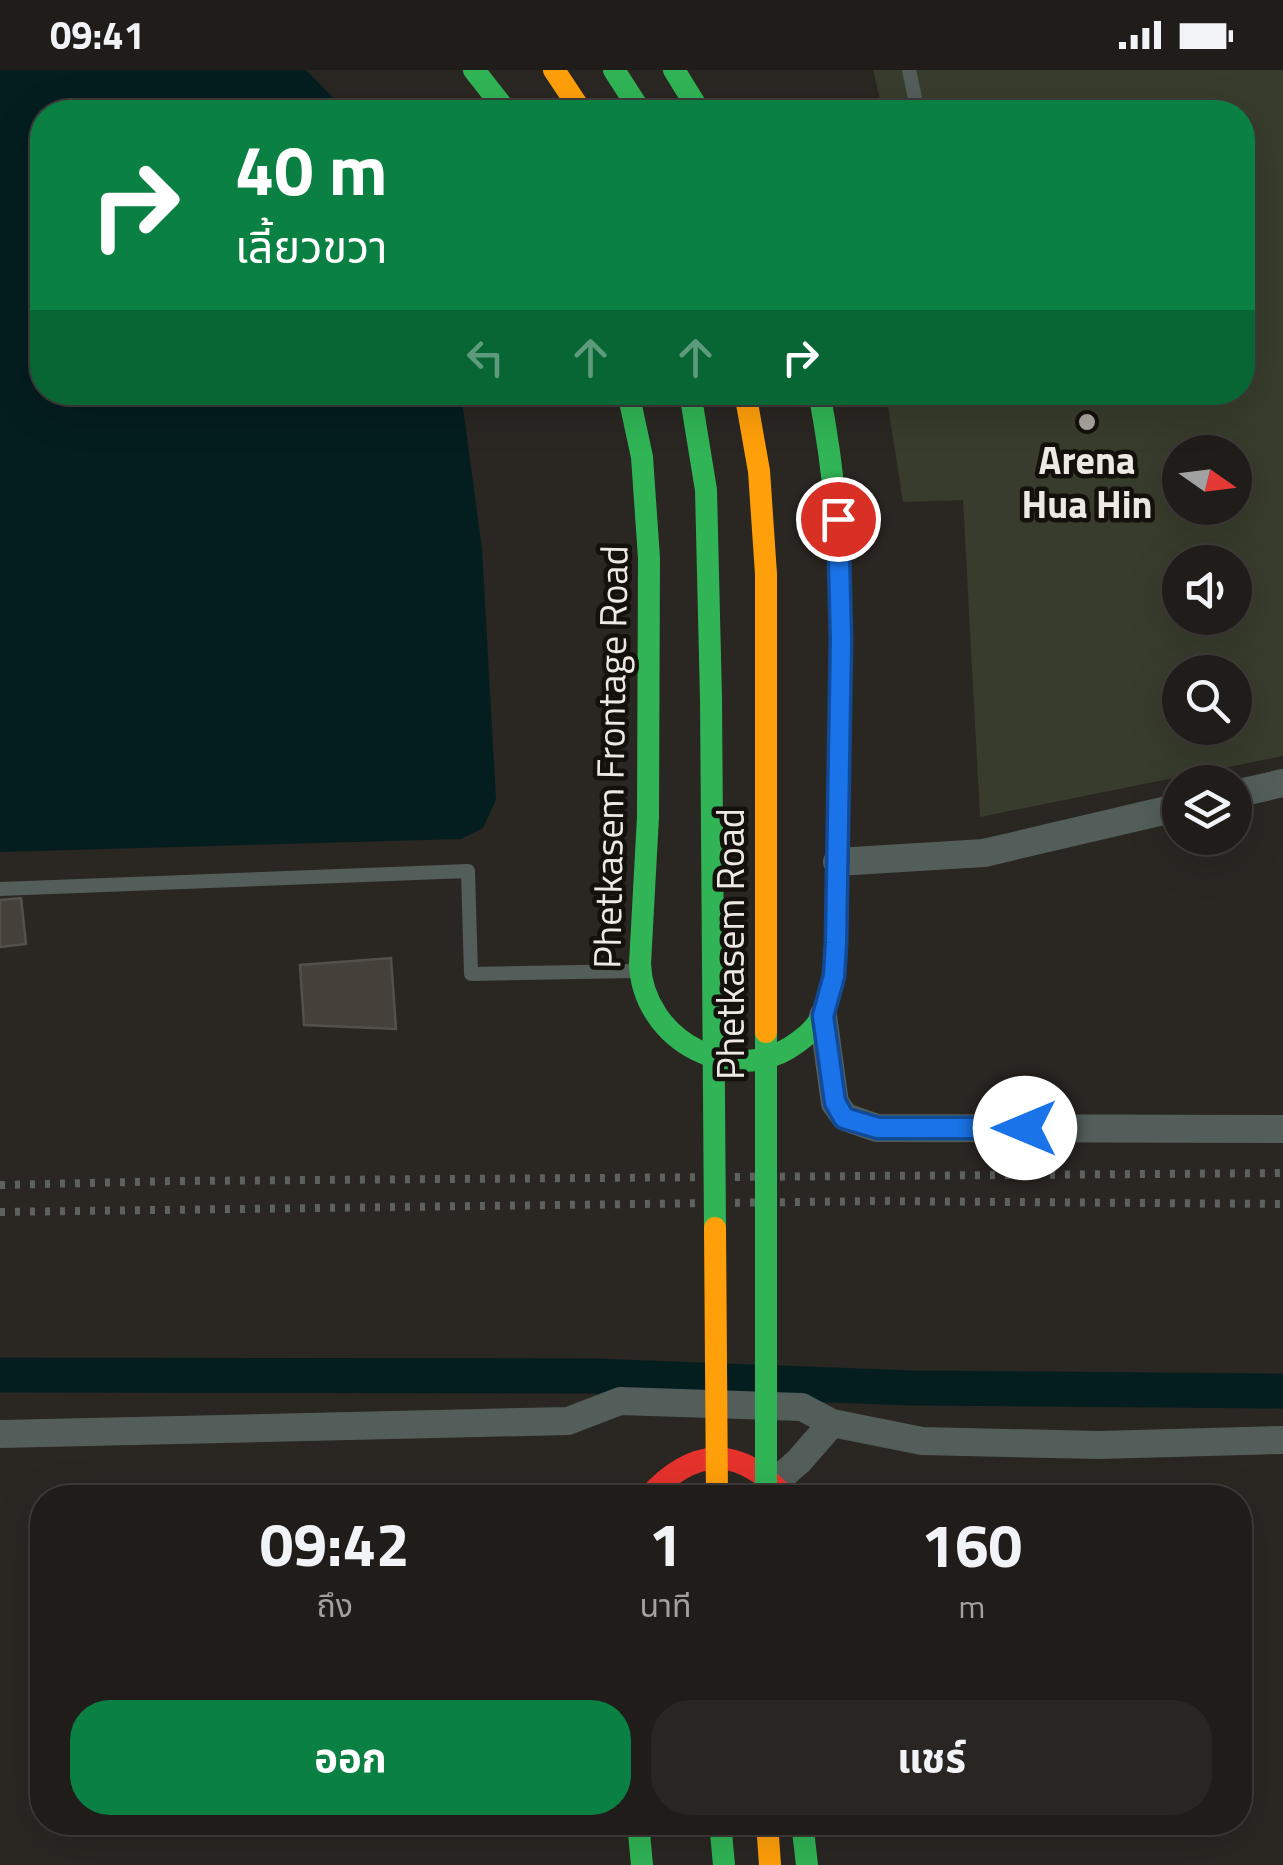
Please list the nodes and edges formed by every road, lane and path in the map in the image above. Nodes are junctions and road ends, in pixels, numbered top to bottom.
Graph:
1 (474, 70) edge
2 (554, 70) edge
3 (614, 70) edge
4 (674, 70) edge
5 (909, 70) edge
6 (498, 100) edge
7 (574, 100) edge
8 (633, 100) edge
9 (693, 100) edge
10 (915, 100) edge
11 (632, 405) edge
12 (692, 405) edge
13 (747, 405) edge
14 (822, 405) edge
15 (1283, 783) edge
16 (1252, 790) edge
17 (1162, 811) edge
18 (837, 862) junction
19 (0, 888) edge
20 (642, 971) junction
21 (823, 1016) junction
22 (1283, 1129) edge
23 (832, 1423) junction
24 (0, 1434) edge
25 (1283, 1440) edge
26 (656, 1485) edge
27 (716, 1485) edge
28 (769, 1485) edge
29 (775, 1485) edge
30 (781, 1485) edge
31 (639, 1835) edge
32 (721, 1835) edge
33 (767, 1835) edge
34 (804, 1835) edge
35 (642, 1865) edge
36 (724, 1865) edge
37 (770, 1865) edge
38 (807, 1865) edge

1 - 6 main road
2 - 7 main road
3 - 8 main road
4 - 9 main road
5 - 10 lane
11 - 20 main road, Phetkasem Frontage Road
12 - 27 main road, Phetkasem Road, bridge
13 - 29 main road, Phetkasem Road, bridge
14 - 18 main road
15 - 16 street
17 - 18 street
18 - 21 main road
19 - 20 lane
20 - 21 main road, Phetkasem Frontage Road
21 - 22 street
23 - 24 street
23 - 25 street
23 - 30 street
26 - 28 main road
31 - 35 main road
32 - 36 main road
33 - 37 main road
34 - 38 main road

